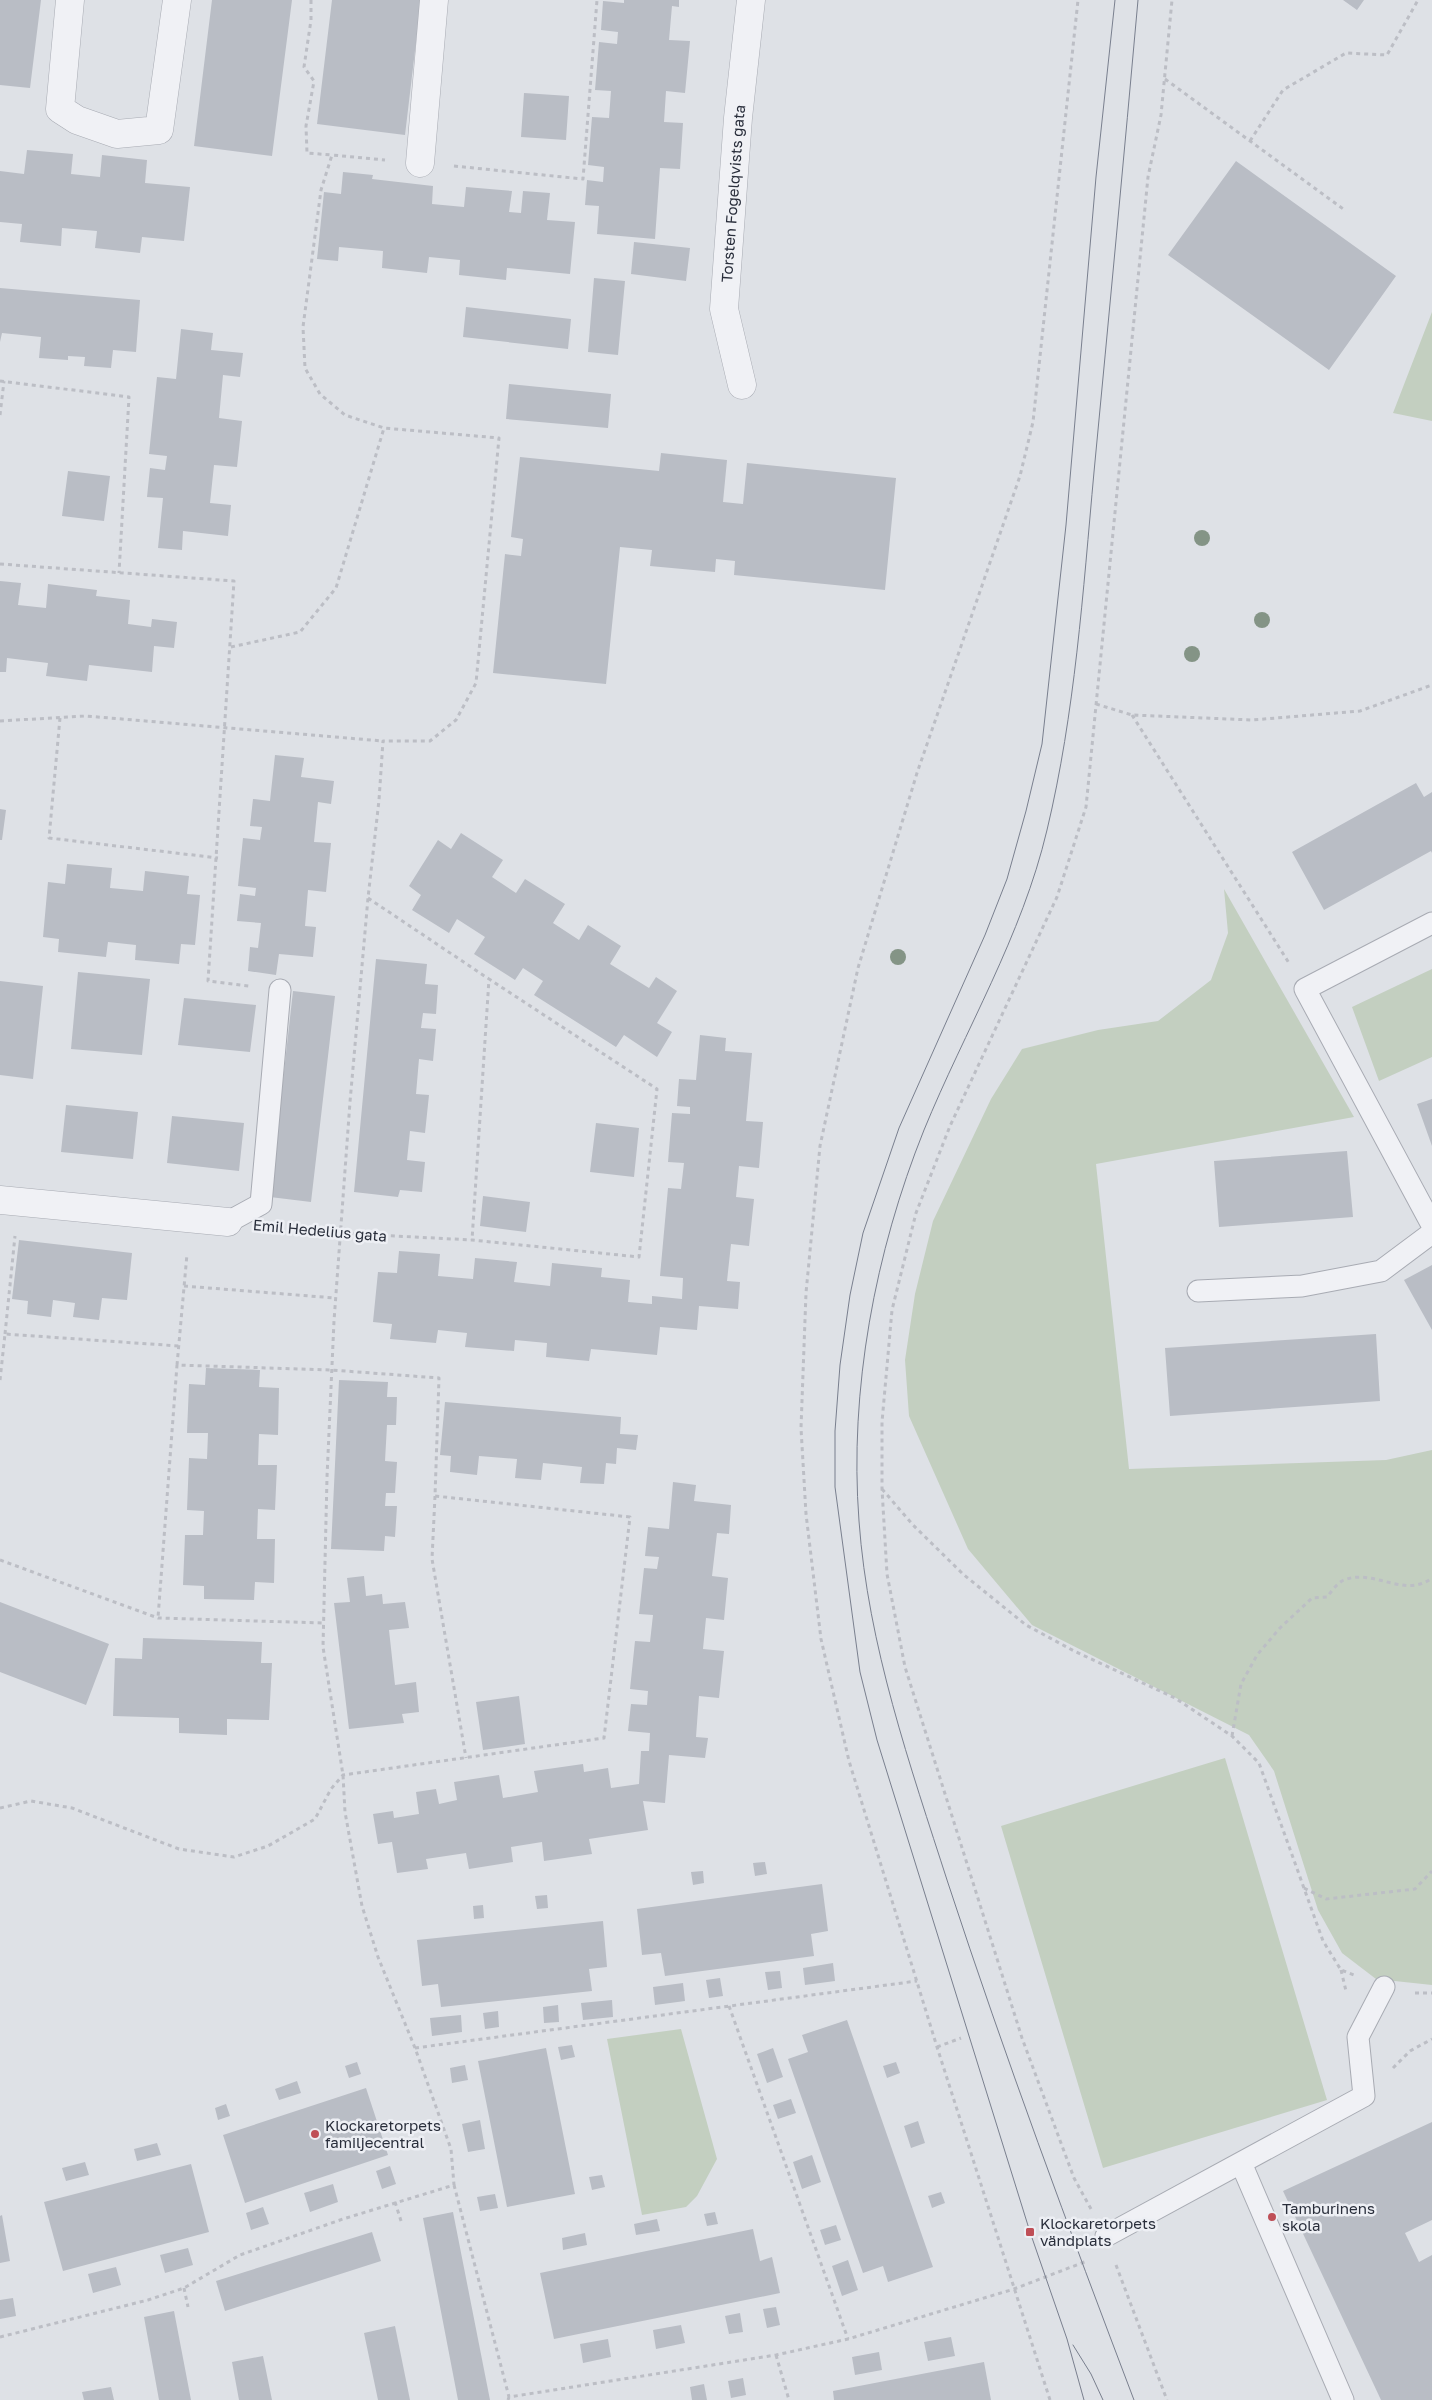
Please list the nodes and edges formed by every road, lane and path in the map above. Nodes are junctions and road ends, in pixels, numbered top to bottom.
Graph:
1 (70, 0) edge
2 (177, 0) edge
3 (311, 0) edge
4 (434, 0) edge
5 (597, 0) edge
6 (751, 0) edge
7 (1078, 0) edge
8 (1172, 0) edge
9 (1418, 0) edge
10 (1164, 79) junction
11 (1250, 141) junction
12 (332, 155) junction
13 (420, 163) junction
14 (1346, 211) dead end
15 (2, 381) edge
16 (742, 385) dead end
17 (0, 415) edge
18 (384, 428) junction
19 (0, 564) edge
20 (119, 573) junction
21 (231, 646) junction
22 (1432, 685) edge
23 (1096, 704) junction
24 (1132, 715) junction
25 (60, 718) junction
26 (0, 721) edge
27 (226, 727) junction
28 (383, 741) junction
29 (218, 858) junction
30 (368, 898) junction
31 (1432, 924) edge
32 (489, 979) junction
33 (1305, 989) junction
34 (280, 990) joint
35 (9, 1201) edge
36 (191, 1217) junction
37 (228, 1222) junction
38 (1432, 1225) edge
39 (342, 1234) junction
40 (1432, 1234) edge
41 (472, 1240) junction
42 (184, 1286) junction
43 (1198, 1291) dead end
44 (336, 1298) junction
45 (5, 1334) junction
46 (179, 1346) junction
47 (177, 1365) junction
48 (331, 1370) junction
49 (0, 1380) edge
50 (882, 1489) junction
51 (435, 1496) junction
52 (0, 1560) edge
53 (1432, 1578) edge
54 (158, 1618) junction
55 (323, 1623) junction
56 (1232, 1736) junction
57 (466, 1758) junction
58 (343, 1775) junction
59 (0, 1808) edge
60 (1432, 1871) edge
61 (1303, 1888) junction
62 (917, 1981) junction
63 (1384, 1988) junction
64 (1432, 1993) edge
65 (730, 2006) junction
66 (961, 2038) dead end
67 (1432, 2038) edge
68 (936, 2046) junction
69 (415, 2048) junction
70 (1410, 2051) dead end
71 (1241, 2163) junction
72 (454, 2185) junction
73 (395, 2202) junction
74 (402, 2224) dead end
75 (1108, 2243) junction
76 (184, 2288) junction
77 (1014, 2289) junction
78 (188, 2307) dead end
79 (0, 2337) edge
80 (848, 2339) junction
81 (776, 2354) junction
82 (508, 2398) edge
83 (789, 2400) edge
84 (1050, 2400) edge
85 (1167, 2400) edge
86 (1343, 2400) edge

1 - 2 street
3 - 12 path
4 - 13 street
5 - 13 path
6 - 16 street, Torsten Fogelqvists gata
7 - 62 path
8 - 10 path
9 - 11 path
10 - 11 path
10 - 23 path
11 - 14 path
12 - 13 path
12 - 18 path
15 - 17 path
15 - 20 path
18 - 21 path
18 - 28 path
19 - 20 path
20 - 21 path
21 - 27 path
22 - 24 path
23 - 24 path
23 - 50 path
24 - 33 path
25 - 26 path
25 - 27 path
25 - 29 path
27 - 28 path
27 - 29 path
28 - 30 path
29 - 34 path
30 - 32 path
30 - 39 path
31 - 33 lane
32 - 41 path
32 - 41 path, Emil Hedelius gata
33 - 38 lane
34 - 37 lane
35 - 36 street
35 - 45 path
36 - 37 street
36 - 42 path
37 - 39 path, Emil Hedelius gata
39 - 41 path, Emil Hedelius gata
39 - 44 path
40 - 43 lane
42 - 44 path
42 - 46 path
44 - 48 path
45 - 46 path
45 - 49 path
46 - 47 path
47 - 48 path
47 - 54 path
48 - 51 path
48 - 55 path
50 - 56 path
50 - 75 path
51 - 57 path
51 - 57 path
52 - 54 path
53 - 56 path
54 - 55 path
55 - 58 path
56 - 61 path
57 - 58 path
58 - 59 path
58 - 69 path
60 - 61 path
61 - 63 path
62 - 65 path
62 - 68 path
63 - 64 path
63 - 71 lane
65 - 69 path
65 - 80 path
66 - 68 path
67 - 70 path
68 - 77 path
69 - 72 path
71 - 75 lane
71 - 86 lane
72 - 73 path
72 - 82 path
73 - 74 path
73 - 76 path
75 - 77 path
75 - 85 path
76 - 78 path
76 - 79 path
77 - 80 path
77 - 84 path
80 - 81 path
81 - 82 path
81 - 83 path

